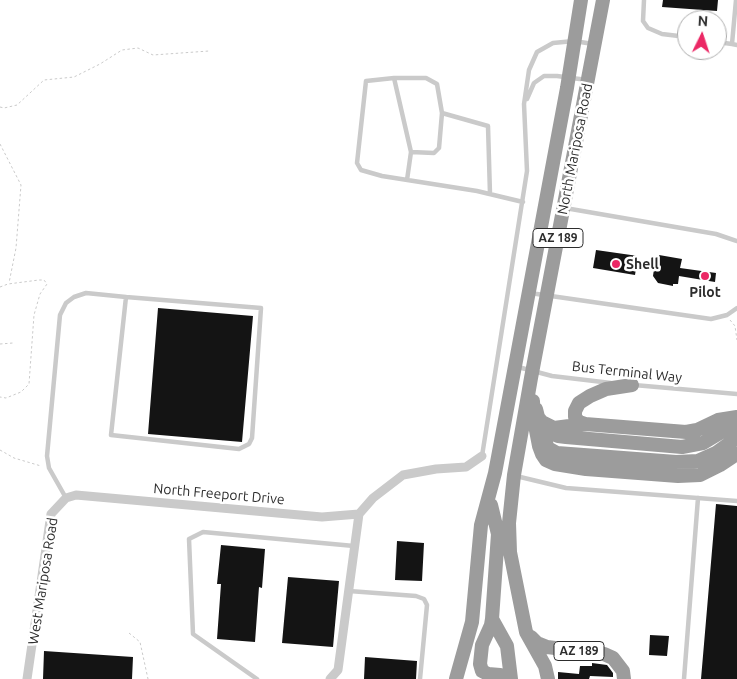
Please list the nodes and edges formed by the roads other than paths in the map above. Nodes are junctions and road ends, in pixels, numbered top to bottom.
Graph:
1 (581, 0) edge
2 (603, 0) edge
3 (644, 0) edge
4 (736, 0) edge
5 (677, 36) edge
6 (574, 41) junction
7 (595, 44) junction
8 (734, 44) edge
9 (569, 77) junction
10 (394, 78) junction
11 (588, 81) junction
12 (524, 104) junction
13 (442, 113) junction
14 (411, 152) junction
15 (407, 180) junction
16 (490, 194) junction
17 (523, 202) junction
18 (564, 208) junction
19 (737, 241) edge
20 (529, 292) junction
21 (547, 296) junction
22 (126, 297) junction
23 (737, 308) edge
24 (515, 367) junction
25 (532, 379) junction
26 (632, 385) junction
27 (737, 394) edge
28 (737, 417) edge
29 (585, 424) junction
30 (737, 424) edge
31 (542, 428) junction
32 (737, 430) edge
33 (737, 438) edge
34 (737, 447) edge
35 (737, 454) edge
36 (482, 456) joint
37 (495, 472) junction
38 (514, 475) junction
39 (492, 489) junction
40 (66, 498) junction
41 (698, 498) junction
42 (737, 501) edge
43 (491, 505) junction
44 (359, 514) junction
45 (354, 546) junction
46 (349, 591) junction
47 (492, 619) junction
48 (526, 632) junction
49 (465, 648) junction
50 (547, 673) edge
51 (26, 679) edge
52 (257, 679) edge
53 (330, 679) edge
54 (420, 679) edge
55 (456, 679) edge
56 (507, 679) edge
57 (511, 679) edge
58 (552, 679) edge
59 (624, 679) edge
60 (684, 679) edge

1 - 6 highway, North Mariposa Road / AZ 189
2 - 7 highway, North Mariposa Road / AZ 189
3 - 5 lane
4 - 8 lane
6 - 7 lane
6 - 9 highway, North Mariposa Road / AZ 189
6 - 12 lane
7 - 11 highway, North Mariposa Road / AZ 189
9 - 11 lane
9 - 12 lane
9 - 20 highway, North Mariposa Road / AZ 189
10 - 13 lane
10 - 14 lane
10 - 15 lane
11 - 18 highway, North Mariposa Road / AZ 189
12 - 17 lane
13 - 14 lane
13 - 16 lane
14 - 15 lane
15 - 16 lane
16 - 17 lane
17 - 36 lane
18 - 19 lane
18 - 21 highway, North Mariposa Road / AZ 189
20 - 21 lane
20 - 24 highway, North Mariposa Road / AZ 189
21 - 23 lane
21 - 25 highway, North Mariposa Road / AZ 189
22 - 22 lane
22 - 40 lane
24 - 25 lane, Bus Terminal Way
24 - 37 highway, AZ 189
25 - 26 lane, Bus Terminal Way
25 - 31 highway
25 - 31 highway
25 - 38 highway, North Mariposa Road / AZ 189
26 - 27 lane, Bus Terminal Way
26 - 29 highway
28 - 29 highway
29 - 31 highway
30 - 31 highway
31 - 32 highway
31 - 33 highway
31 - 34 highway
31 - 35 highway
36 - 44 street
37 - 38 highway
37 - 39 highway, AZ 189
38 - 41 lane
38 - 48 highway, AZ 189
39 - 43 highway, AZ 189
39 - 49 highway, AZ 189
40 - 44 street, North Freeport Drive
40 - 51 street, West Mariposa Road
41 - 42 lane
41 - 60 lane
43 - 47 highway, AZ 189
43 - 49 highway, AZ 189
44 - 45 street
45 - 46 street
45 - 52 lane
46 - 53 street
46 - 54 lane
47 - 56 highway, AZ 189
47 - 57 highway
48 - 50 highway, AZ 189
48 - 59 highway, AZ 189
49 - 55 highway, AZ 189
50 - 58 highway, AZ 189

